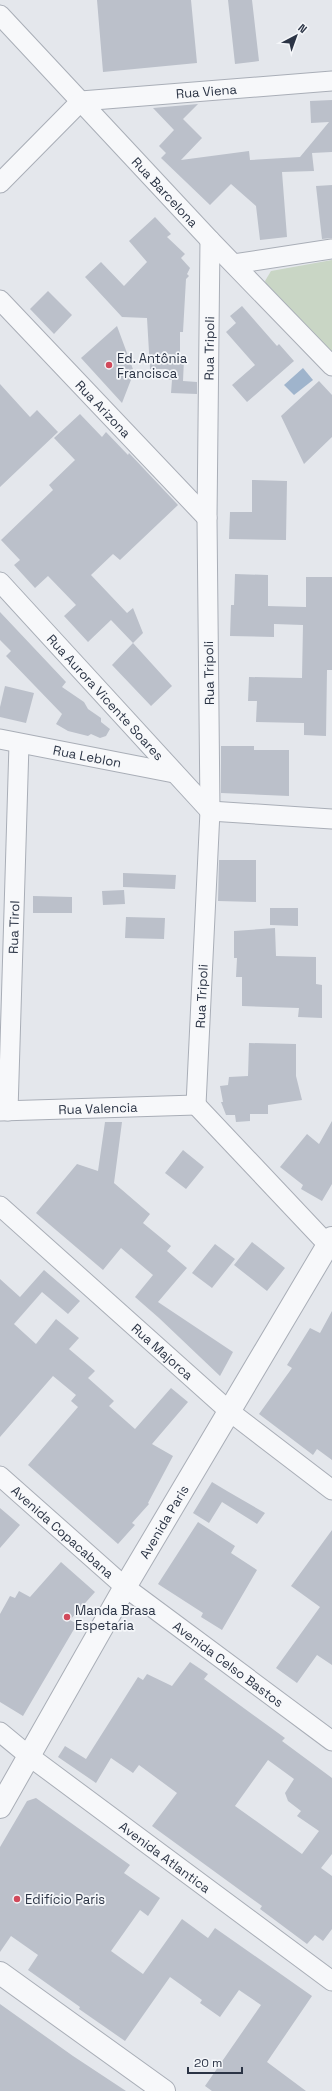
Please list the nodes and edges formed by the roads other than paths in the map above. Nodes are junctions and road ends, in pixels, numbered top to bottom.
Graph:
1 (0, 15) edge
2 (332, 80) edge
3 (81, 101) junction
4 (0, 183) edge
5 (210, 240) junction
6 (332, 249) edge
7 (234, 264) junction
8 (0, 300) edge
9 (332, 366) edge
10 (207, 518) junction
11 (0, 582) edge
12 (0, 739) edge
13 (19, 744) junction
14 (174, 773) junction
15 (210, 811) junction
16 (332, 819) edge
17 (196, 1105) junction
18 (4, 1111) edge
19 (0, 1206) edge
20 (330, 1244) edge
21 (229, 1411) junction
22 (0, 1476) edge
23 (332, 1490) edge
24 (125, 1587) junction
25 (0, 1732) edge
26 (332, 1741) edge
27 (28, 1756) junction
28 (0, 1807) edge
29 (0, 1973) edge
30 (332, 1981) edge
31 (164, 2091) edge

1 - 3 street, Rua Barcelona
2 - 3 street, Rua Viena
3 - 4 street
3 - 5 street, Rua Barcelona
5 - 7 street, Rua Barcelona
5 - 10 street, Rua Tripoli
6 - 7 street
7 - 9 street, Rua Barcelona
8 - 10 street, Rua Arizona
10 - 15 street, Rua Tripoli
11 - 14 street, Rua Aurora Vicente Soares
12 - 13 street, Rua Leblon
13 - 14 street, Rua Leblon
13 - 18 street, Rua Tirol
14 - 15 street, Rua Aurora Vicente Soares
15 - 16 street
15 - 17 street, Rua Tripoli
17 - 18 street, Rua Valencia
17 - 20 street
19 - 21 street, Rua Majorca
20 - 21 street, Avenida Paris
21 - 23 street, Rua Majorca
21 - 24 street, Avenida Paris
22 - 24 street, Avenida Copacabana
24 - 26 street, Avenida Celso Bastos
24 - 27 street, Avenida Paris
25 - 27 street, Avenida Atlantica
27 - 28 street, Avenida Paris
27 - 30 street, Avenida Atlantica
29 - 31 street

